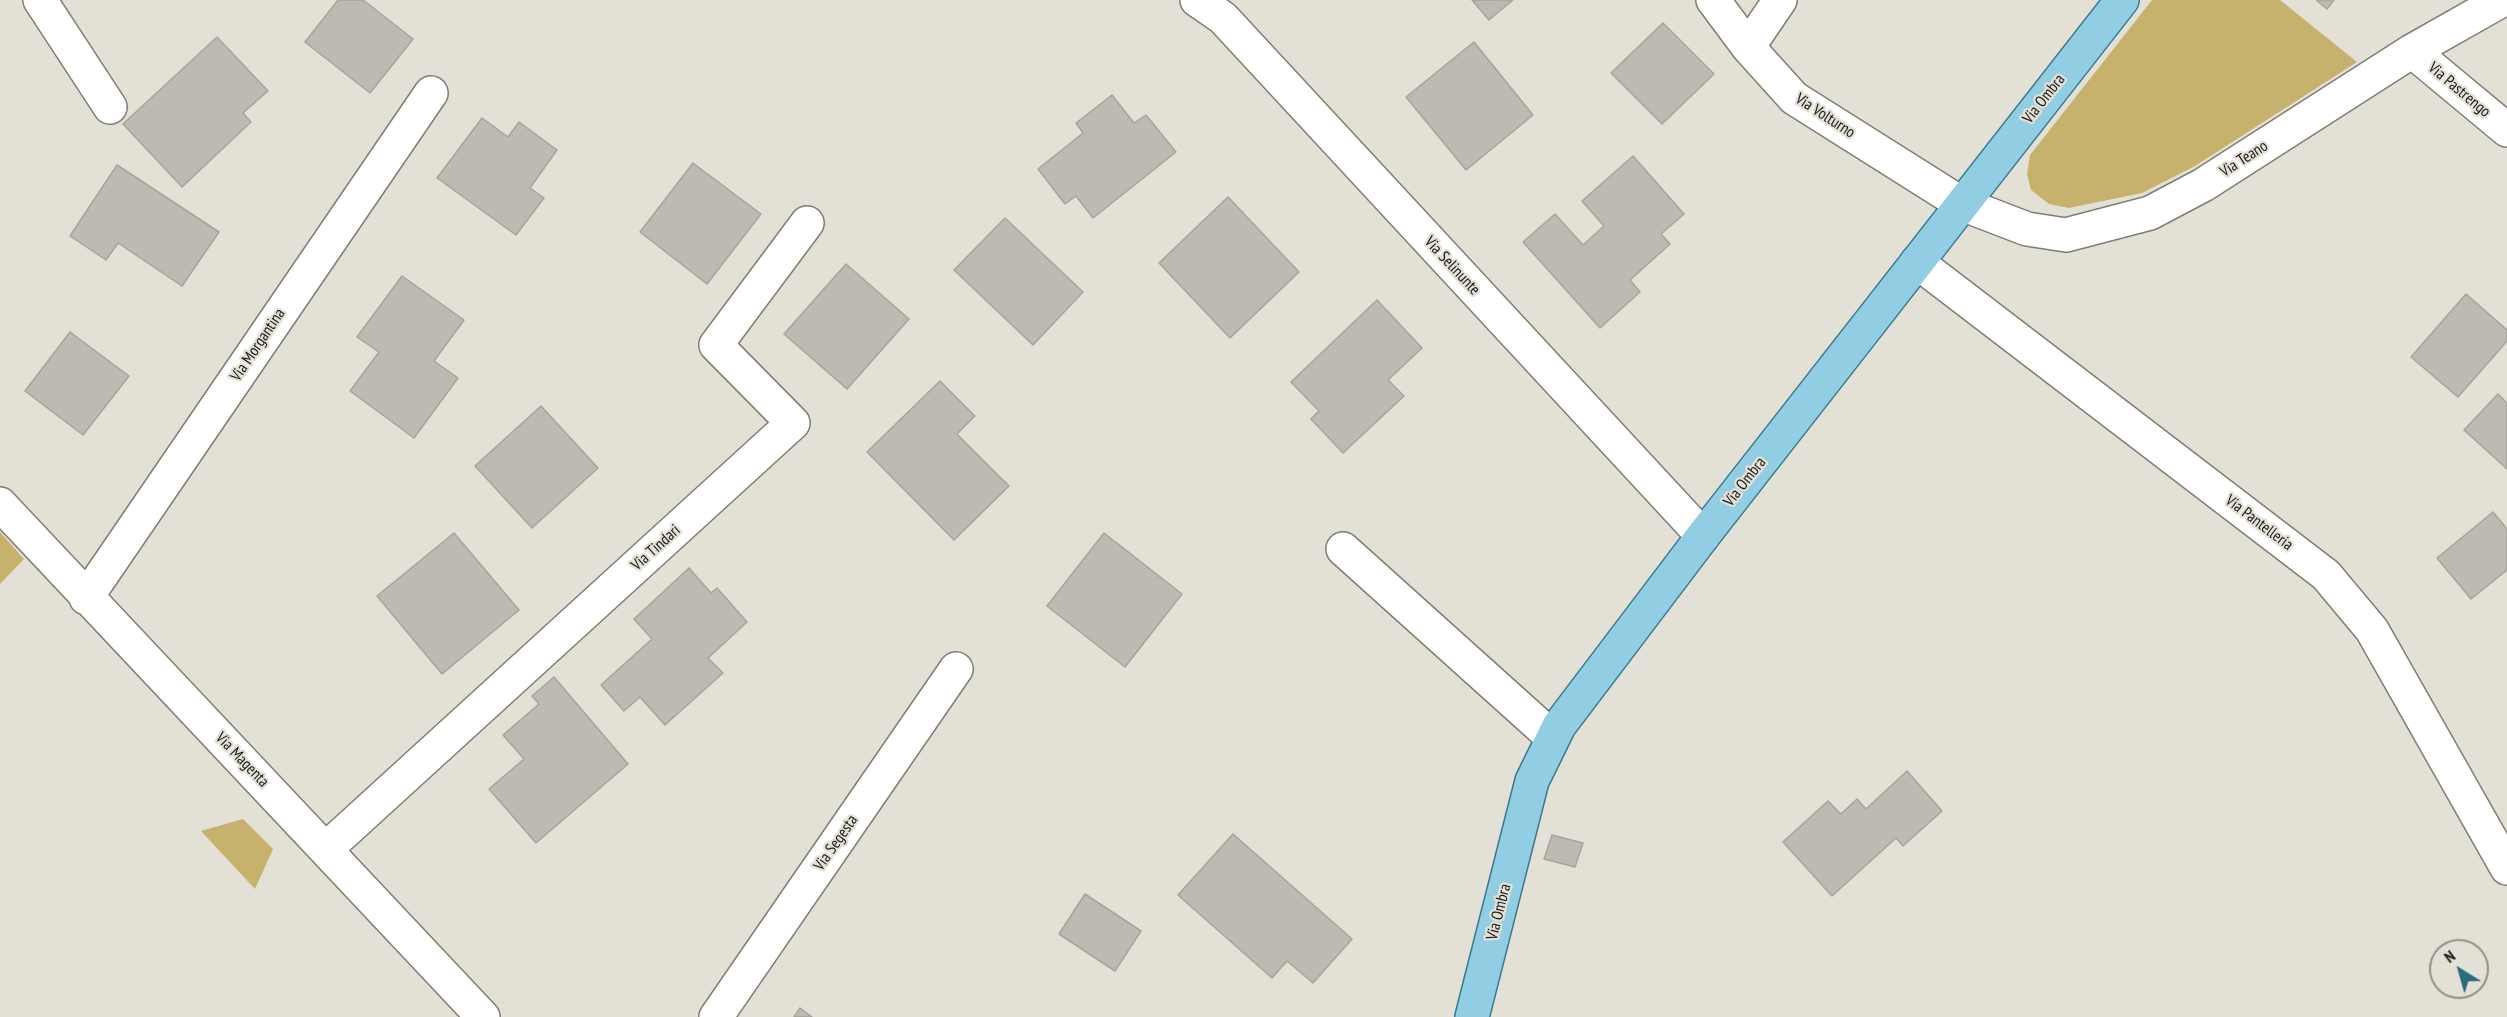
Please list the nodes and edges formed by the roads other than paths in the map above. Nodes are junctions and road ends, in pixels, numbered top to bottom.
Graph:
1 (40, 0) edge
2 (1197, 0) edge
3 (1713, 0) edge
4 (1780, 0) edge
5 (2122, 0) edge
6 (2502, 0) edge
7 (1748, 47) junction
8 (2412, 51) junction
9 (430, 93) dead end
10 (110, 107) dead end
11 (2507, 130) edge
12 (1962, 204) junction
13 (807, 222) dead end
14 (1917, 262) junction
15 (0, 504) edge
16 (1702, 536) junction
17 (1343, 549) dead end
18 (86, 598) junction
19 (956, 669) dead end
20 (1552, 737) junction
21 (326, 849) junction
22 (2507, 868) edge
23 (1477, 1014) edge
24 (483, 1017) edge
25 (716, 1017) edge

1 - 10 street
2 - 16 street, Via Selinunte
3 - 7 street, Via Volturno
4 - 7 street
5 - 12 main road, Via Ombra
6 - 8 street, Via Teano
7 - 12 street, Via Volturno
8 - 11 street, Via Pastrengo
8 - 12 street, Via Teano
9 - 18 street, Via Morgantina
12 - 14 main road, Via Ombra
13 - 21 street, Via Tindari
14 - 16 main road, Via Ombra
14 - 22 street, Via Pantelleria
15 - 18 street, Via Magenta
16 - 20 main road, Via Ombra
17 - 20 street
18 - 21 street, Via Magenta
19 - 25 street, Via Segesta
20 - 23 main road, Via Ombra
21 - 24 street, Via Magenta

